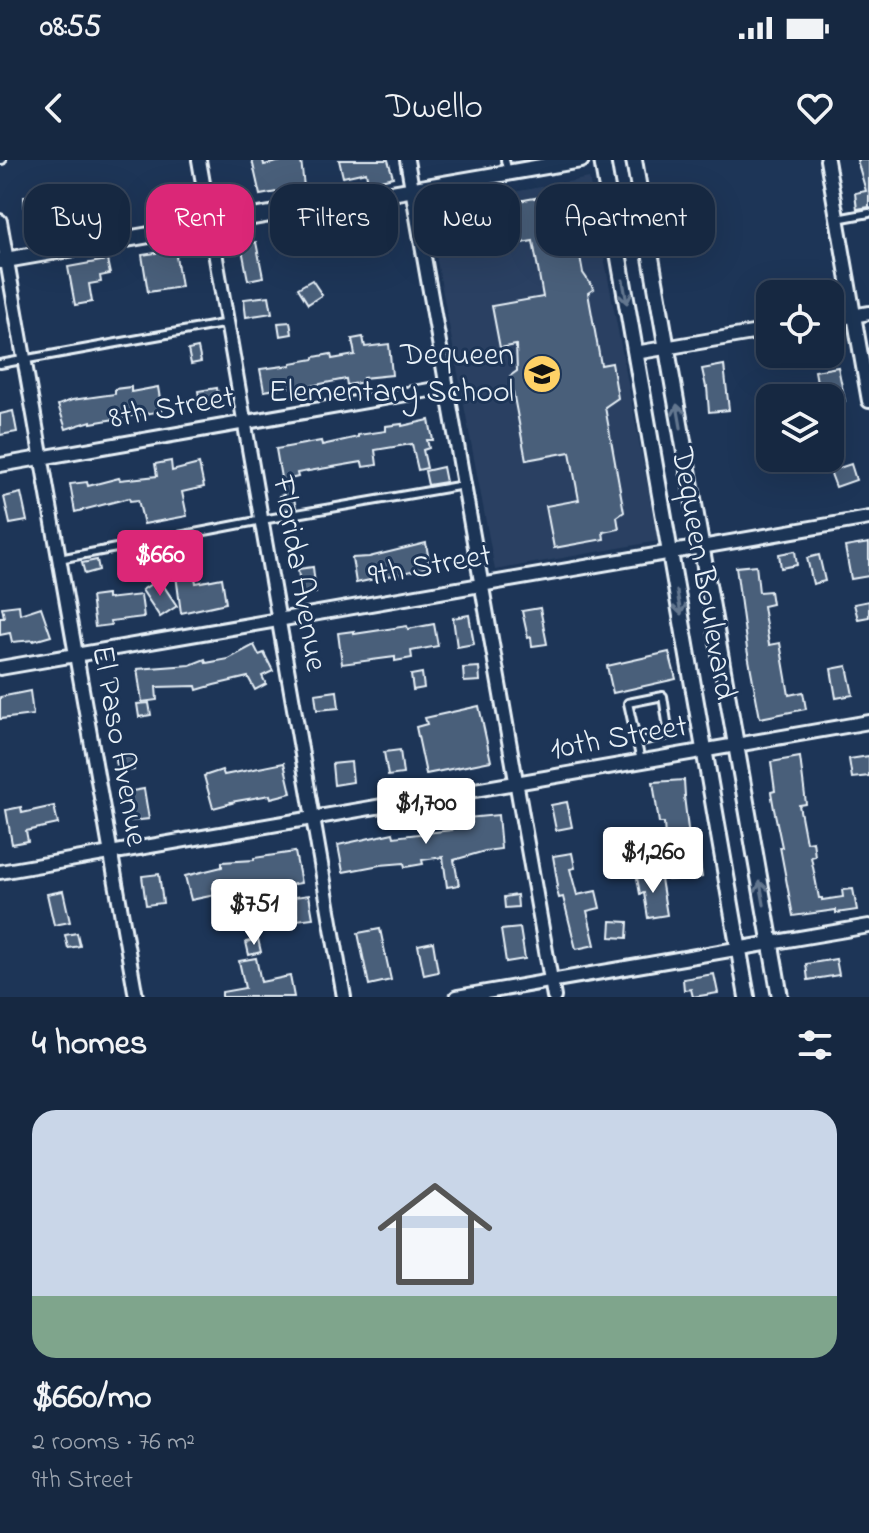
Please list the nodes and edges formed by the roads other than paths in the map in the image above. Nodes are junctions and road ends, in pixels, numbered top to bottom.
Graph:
1 (199, 160) edge
2 (407, 160) edge
3 (581, 160) edge
4 (602, 160) edge
5 (634, 160) edge
6 (827, 160) edge
7 (507, 166) edge
8 (204, 184) edge
9 (412, 189) junction
10 (869, 213) edge
11 (254, 217) edge
12 (837, 219) junction
13 (0, 221) edge
14 (146, 236) edge
15 (216, 256) edge
16 (3, 261) edge
17 (869, 313) edge
18 (854, 315) junction
19 (844, 317) edge
20 (228, 323) junction
21 (756, 332) edge
22 (667, 347) junction
23 (635, 353) junction
24 (24, 359) junction
25 (0, 364) edge
26 (447, 387) junction
27 (869, 401) edge
28 (245, 422) junction
29 (41, 458) junction
30 (0, 465) edge
31 (464, 485) junction
32 (869, 518) edge
33 (262, 520) junction
34 (701, 547) junction
35 (670, 552) junction
36 (59, 559) junction
37 (481, 585) junction
38 (279, 620) junction
39 (76, 655) junction
40 (0, 668) edge
41 (869, 722) edge
42 (637, 742) junction
43 (736, 745) junction
44 (704, 750) junction
45 (641, 761) junction
46 (516, 783) junction
47 (313, 817) junction
48 (110, 852) junction
49 (0, 872) edge
50 (869, 926) edge
51 (770, 943) junction
52 (739, 948) junction
53 (551, 981) junction
54 (136, 997) edge
55 (344, 997) edge
56 (457, 997) edge
57 (554, 997) edge
58 (747, 997) edge
59 (780, 997) edge

1 - 8 street, Florida Avenue
2 - 9 street
3 - 7 street
4 -> 23 street, Dequeen Boulevard
5 - 22 street, Dequeen Boulevard
6 - 12 street
7 - 9 street
9 - 11 street
9 - 26 street
10 - 12 lane
12 - 18 street
13 - 16 street, El Paso Avenue
14 - 16 street
15 - 20 street, Florida Avenue
16 - 24 street, El Paso Avenue
17 - 18 street
18 - 19 street
18 - 27 street
20 - 24 lane
20 - 28 street, Florida Avenue
21 - 22 street
22 - 23 street
34 -> 22 street, Dequeen Boulevard
23 - 35 street, Dequeen Boulevard
24 - 25 lane
24 - 29 street, El Paso Avenue
26 - 28 street, 8th Street
26 - 31 street
28 - 29 street, 8th Street
28 - 33 street, Florida Avenue
29 - 30 street, 8th Street
29 - 36 street, El Paso Avenue
31 - 33 lane
31 - 37 street
32 - 34 street, 9th Street
33 - 36 lane
33 - 38 street, Florida Avenue
34 - 35 street, 9th Street
34 - 43 street, Dequeen Boulevard
35 - 37 street, 9th Street
35 -> 44 street, Dequeen Boulevard
36 - 39 street, El Paso Avenue
37 - 38 street, 9th Street
37 - 46 street
38 - 39 street, 9th Street
38 - 47 street, Florida Avenue
39 - 40 street, 9th Street
39 - 48 street, El Paso Avenue
41 - 43 street, 10th Street
42 - 42 lane
42 - 45 lane
43 - 44 street, 10th Street
51 -> 43 street, Dequeen Boulevard
44 - 45 street, 10th Street
44 - 52 street, Dequeen Boulevard
45 - 46 street, 10th Street
46 - 47 street, 10th Street
46 - 53 street
47 - 48 street, 10th Street
47 - 55 street, Florida Avenue
48 - 49 street, 10th Street
48 - 54 street, El Paso Avenue
50 - 51 street
51 - 52 street
51 - 59 street, Dequeen Boulevard
52 - 53 street
52 - 58 street, Dequeen Boulevard
53 - 56 street
53 - 57 street

